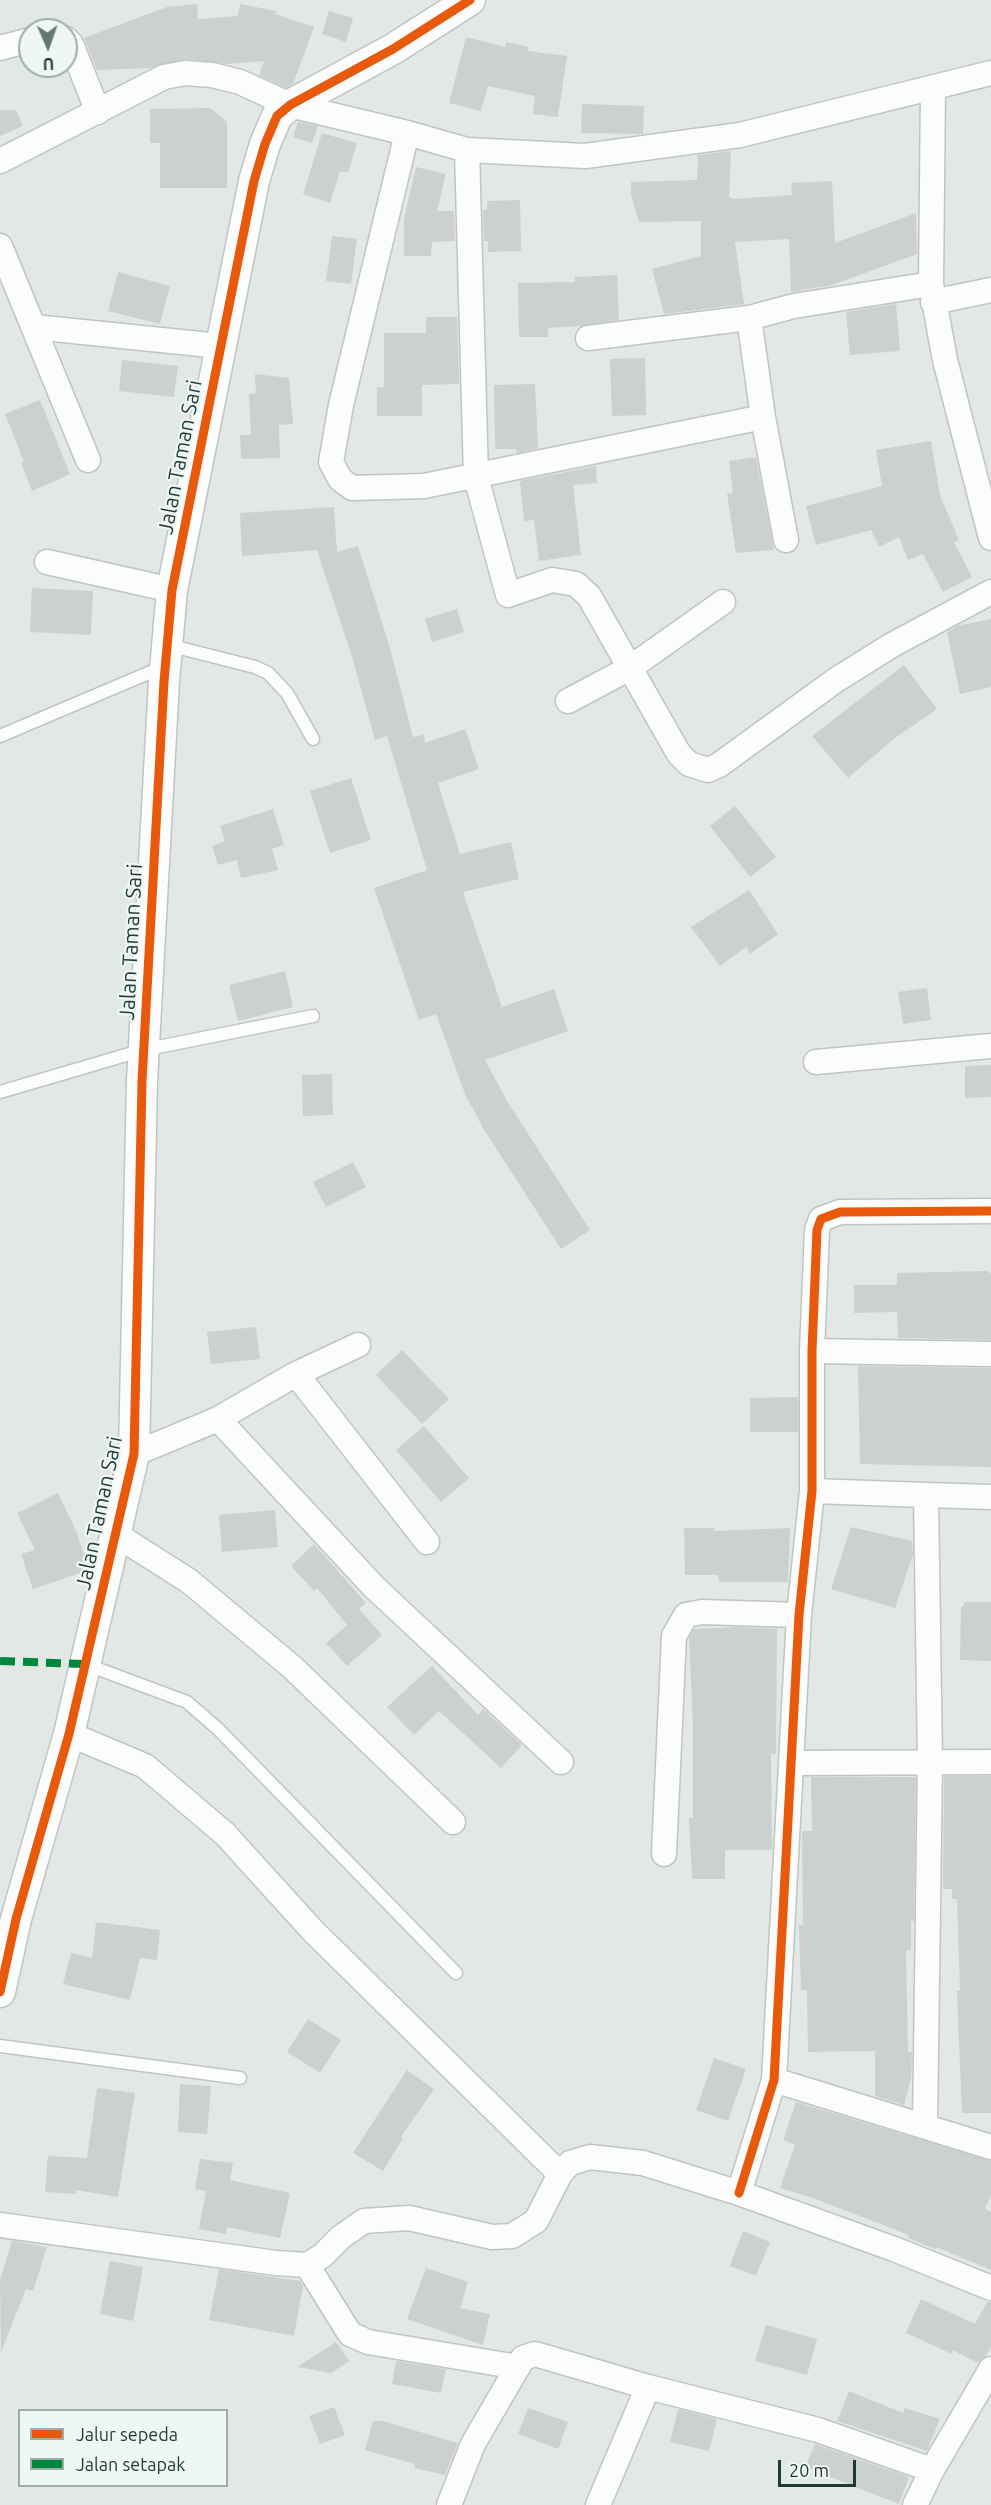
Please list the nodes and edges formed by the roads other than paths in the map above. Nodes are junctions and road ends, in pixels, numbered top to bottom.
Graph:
1 (470, 0) edge
2 (18, 43) edge
3 (0, 48) edge
4 (78, 62) edge
5 (991, 73) edge
6 (933, 87) junction
7 (290, 105) junction
8 (98, 112) junction
9 (407, 133) junction
10 (467, 150) junction
11 (0, 161) edge
12 (0, 246) edge
13 (991, 290) edge
14 (932, 293) junction
15 (749, 318) junction
16 (34, 327) junction
17 (588, 338) dead end
18 (220, 346) junction
19 (763, 417) junction
20 (88, 459) dead end
21 (981, 461) edge
22 (476, 477) junction
23 (991, 538) edge
24 (786, 540) dead end
25 (46, 562) dead end
26 (172, 590) junction
27 (991, 592) edge
28 (723, 602) dead end
29 (166, 656) junction
30 (630, 668) junction
31 (568, 701) dead end
32 (0, 736) edge
33 (313, 739) dead end
34 (313, 1016) dead end
35 (991, 1046) edge
36 (143, 1050) junction
37 (816, 1062) dead end
38 (0, 1092) edge
39 (991, 1211) edge
40 (358, 1345) dead end
41 (812, 1351) junction
42 (991, 1354) edge
43 (296, 1374) junction
44 (218, 1419) junction
45 (134, 1454) junction
46 (812, 1491) junction
47 (926, 1495) junction
48 (991, 1497) edge
49 (115, 1534) junction
50 (427, 1542) dead end
51 (799, 1615) junction
52 (84, 1664) junction
53 (69, 1734) junction
54 (561, 1762) dead end
55 (930, 1762) junction
56 (991, 1762) edge
57 (793, 1763) junction
58 (453, 1822) dead end
59 (664, 1854) dead end
60 (8, 1917) edge
61 (456, 1973) dead end
62 (0, 1992) edge
63 (0, 2046) edge
64 (240, 2078) dead end
65 (774, 2080) junction
66 (925, 2126) junction
67 (991, 2146) edge
68 (560, 2174) junction
69 (739, 2193) junction
70 (0, 2225) edge
71 (307, 2265) junction
72 (991, 2288) edge
73 (518, 2367) junction
74 (991, 2369) edge
75 (648, 2387) junction
76 (932, 2470) junction
77 (449, 2505) edge
78 (598, 2505) edge
79 (915, 2505) edge

1 - 7 street, Jalan Taman Sari
2 - 3 street
4 - 8 street
5 - 6 street
6 - 10 street
6 - 14 street
7 - 8 street
7 - 9 street
7 - 18 street, Jalan Taman Sari
8 - 11 street
9 - 10 street
9 - 22 street
10 - 22 street
12 - 16 street
13 - 14 street
14 - 15 street
14 - 21 street
15 - 17 street
15 - 19 street
16 - 18 street
16 - 20 street
18 - 26 street, Jalan Taman Sari
19 - 22 street
19 - 24 street
21 - 23 street
22 - 30 street
25 - 26 street
26 - 29 street, Jalan Taman Sari
27 - 30 street
28 - 30 street
29 - 32 lane
29 - 33 lane
29 - 36 street, Jalan Taman Sari
30 - 31 street
34 - 36 lane
35 - 37 street
36 - 38 lane
36 - 45 street, Jalan Taman Sari
39 - 41 street
40 - 43 street
41 - 42 street
41 - 46 street
43 - 44 street
43 - 50 street
44 - 45 street
44 - 54 street
45 - 49 street, Jalan Taman Sari
46 - 47 street
46 - 51 street
47 - 48 street
47 - 55 street
49 - 52 street, Jalan Taman Sari
49 - 58 street
51 - 57 street
51 - 59 street
52 - 53 street, Jalan Taman Sari
52 - 61 lane
53 - 60 street, Jalan Taman Sari
53 - 68 street
55 - 56 street
55 - 57 street
55 - 66 street
57 - 65 street
60 - 62 street, Jalan Taman Sari
63 - 64 lane
65 - 66 street
65 - 69 street
66 - 67 street
68 - 69 street
68 - 71 street
69 - 72 street
70 - 71 street
71 - 73 street
73 - 75 street
73 - 77 street
74 - 76 street
75 - 76 street
75 - 78 street
76 - 79 street

